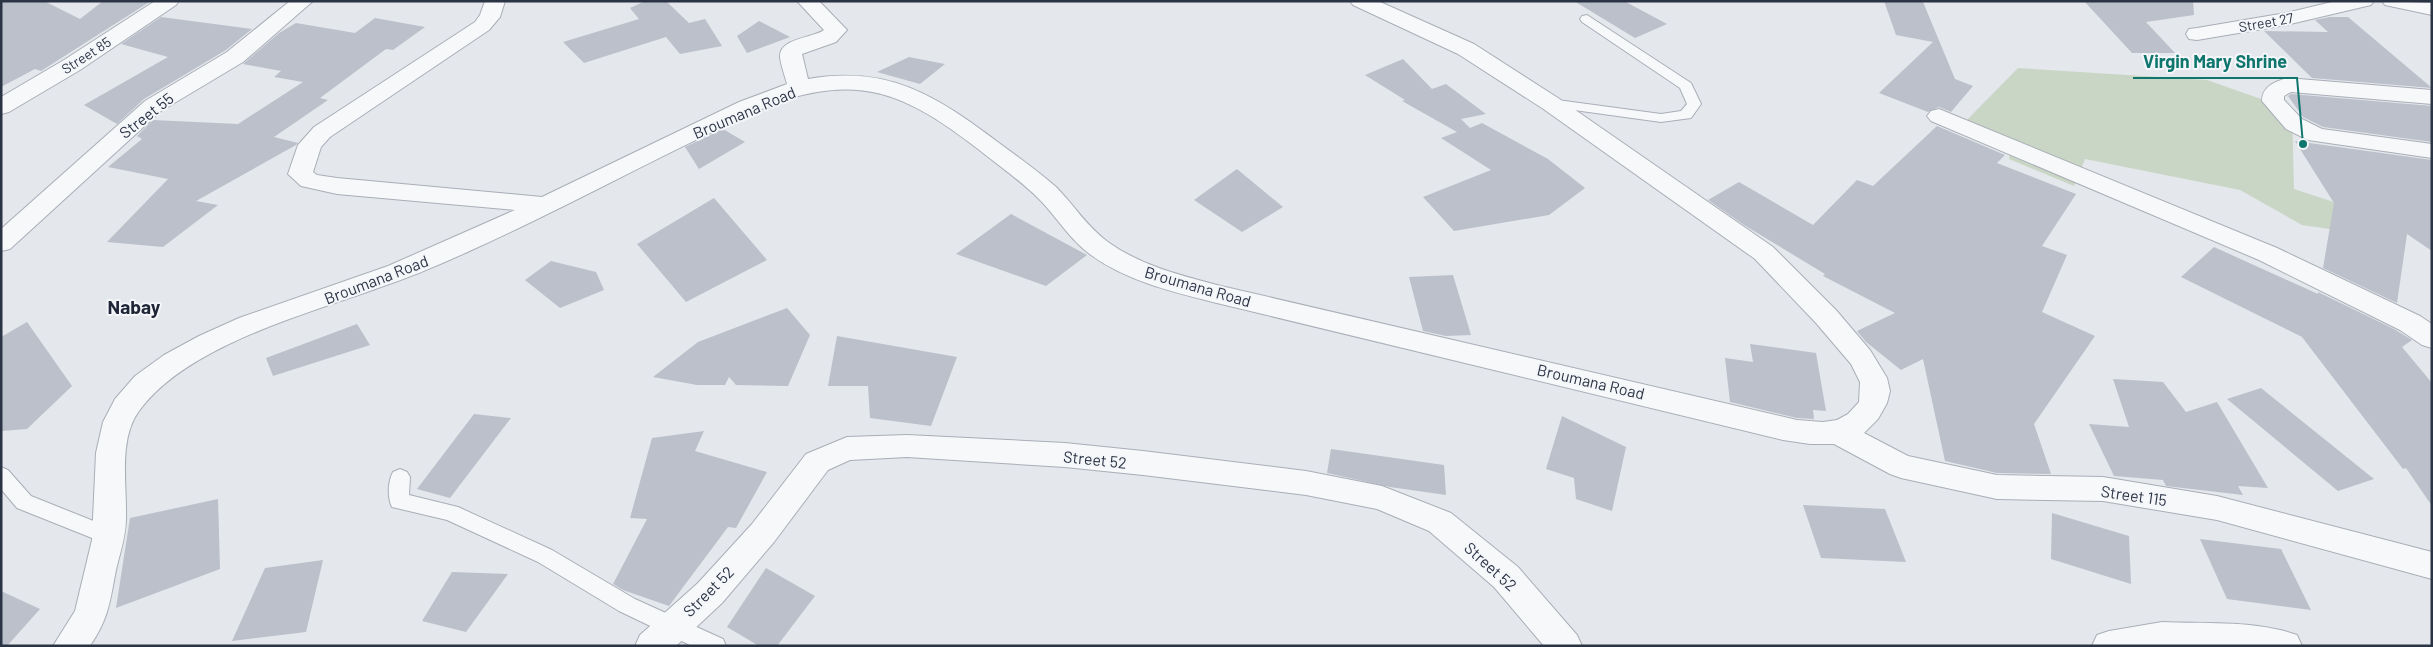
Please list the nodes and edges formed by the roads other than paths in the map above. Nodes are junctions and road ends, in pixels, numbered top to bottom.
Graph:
1 (169, 1) edge
2 (303, 1) edge
3 (495, 1) edge
4 (807, 1) edge
5 (1360, 1) edge
6 (2364, 1) edge
7 (2392, 1) edge
8 (2432, 8) edge
9 (1587, 19) dead end
10 (2197, 34) dead end
11 (799, 87) junction
12 (2432, 97) edge
13 (1550, 103) junction
14 (1, 107) edge
15 (1939, 116) dead end
16 (2432, 151) edge
17 (546, 206) junction
18 (1, 243) edge
19 (2432, 338) edge
20 (1839, 433) junction
21 (1, 475) edge
22 (400, 477) dead end
23 (109, 536) junction
24 (2432, 566) edge
25 (662, 636) edge
26 (70, 646) edge
27 (715, 646) edge
28 (1565, 646) edge
29 (2109, 646) edge
30 (2285, 646) edge

1 - 14 street, Street 85
2 - 18 street, Street 55
3 - 17 street
4 - 11 street
5 - 13 street
6 - 10 street, Street 27
7 - 8 street
9 - 13 lane
11 - 17 street, Broumana Road
11 - 20 street, Broumana Road
12 - 16 street
13 - 20 street
15 - 19 street
17 - 23 street, Broumana Road
20 - 24 street, Street 115
21 - 23 lane
22 - 25 lane
23 - 26 street, Broumana Road
25 - 27 lane
25 - 28 street, Street 52
29 - 30 street

